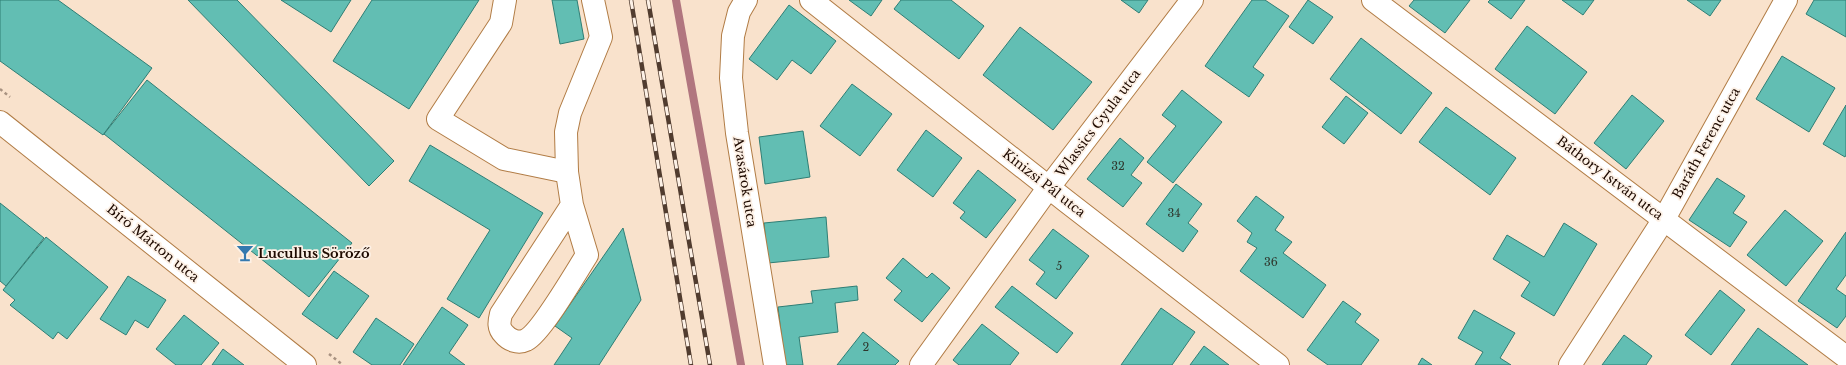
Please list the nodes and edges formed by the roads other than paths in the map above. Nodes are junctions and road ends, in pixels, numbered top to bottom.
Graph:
1 (505, 0) edge
2 (593, 0) edge
3 (746, 0) edge
4 (811, 0) edge
5 (1192, 0) edge
6 (1373, 0) edge
7 (1786, 0) edge
8 (0, 122) edge
9 (567, 172) junction
10 (1049, 188) junction
11 (572, 205) junction
12 (1664, 219) junction
13 (1846, 358) edge
14 (305, 365) edge
15 (774, 365) edge
16 (921, 365) edge
17 (1278, 365) edge
18 (1570, 365) edge

1 - 9 street
2 - 9 street
3 - 15 street, Avasárok utca
4 - 10 street, Kinizsi Pál utca
5 - 10 street, Wlassics Gyula utca
6 - 12 street, Báthory István utca
7 - 12 street, Baráth Ferenc utca
8 - 14 street, Bíró Márton utca
9 - 11 street
10 - 16 street, Wlassics Gyula utca
10 - 17 street, Kinizsi Pál utca
11 - 11 street
12 - 13 street, Báthory István utca
12 - 18 street, Baráth Ferenc utca

